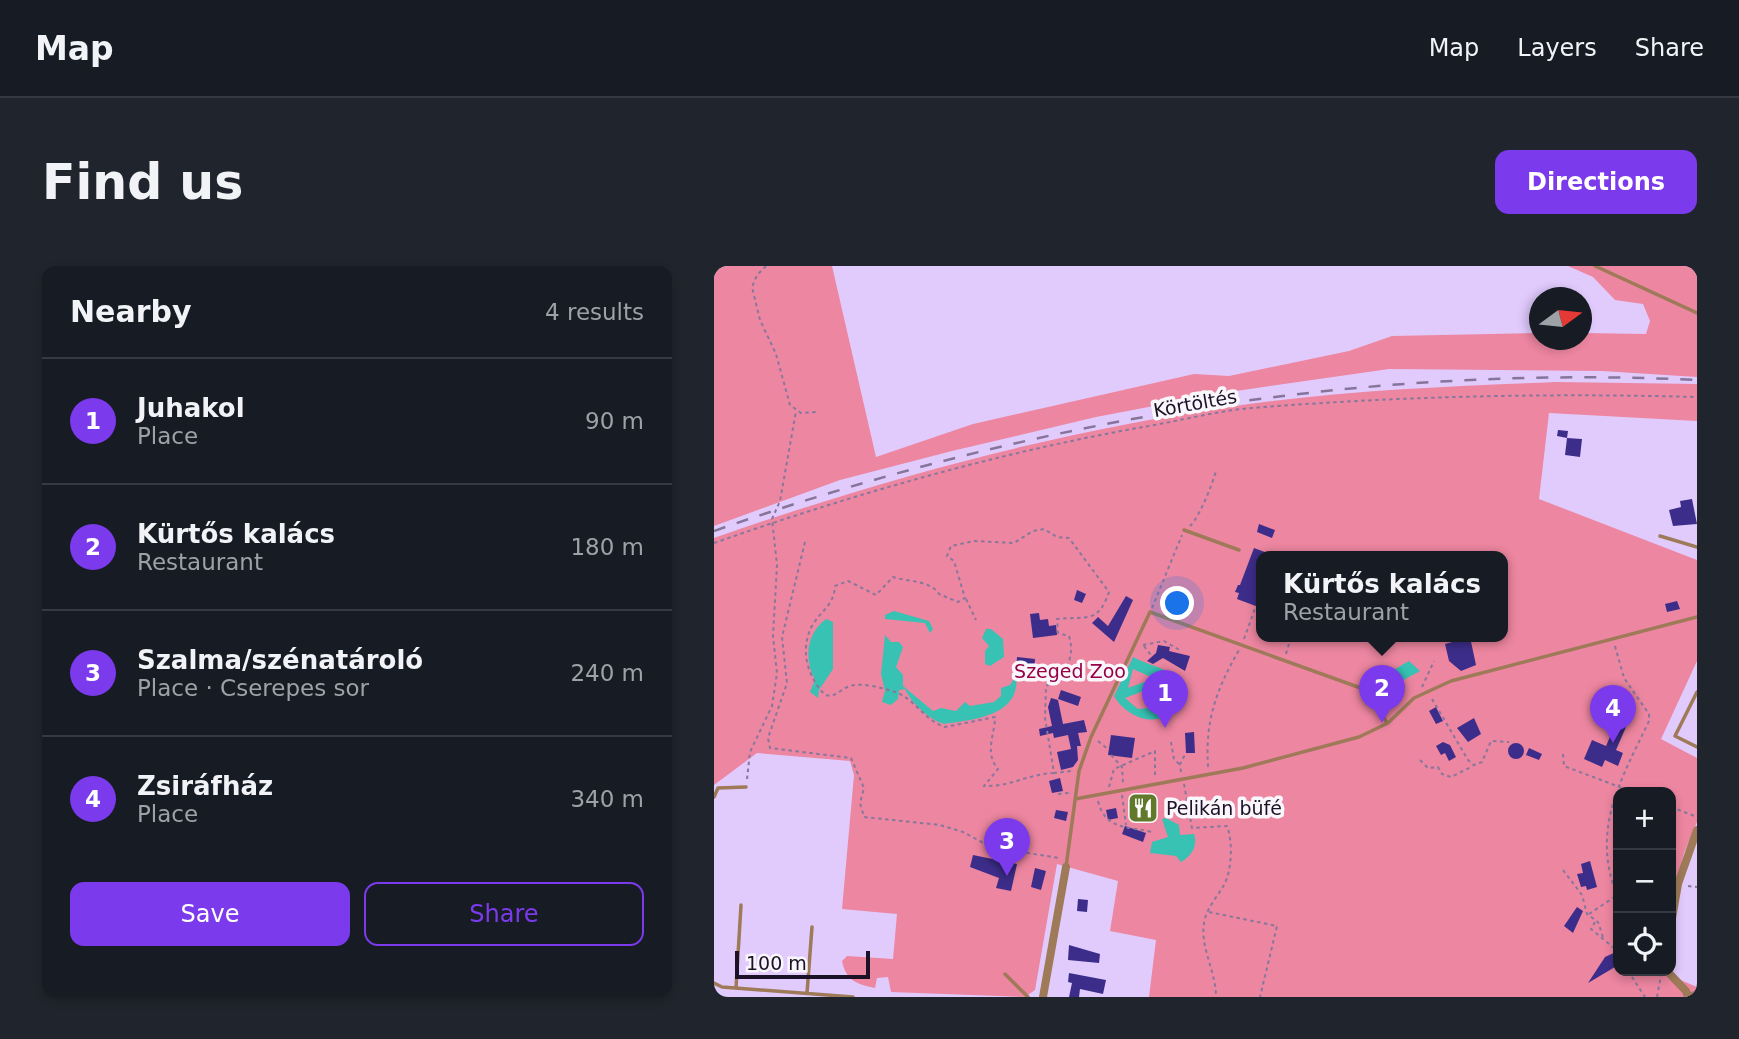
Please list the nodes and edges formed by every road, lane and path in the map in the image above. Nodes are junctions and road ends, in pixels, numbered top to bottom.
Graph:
1 (766, 266) edge
2 (1595, 266) edge
3 (1697, 313) edge
4 (1697, 397) edge
5 (796, 411) junction
6 (816, 412) dead end
7 (1216, 471) dead end
8 (1184, 530) junction
9 (1660, 536) dead end
10 (805, 542) dead end
11 (714, 543) edge
12 (1697, 547) edge
13 (1239, 550) dead end
14 (965, 598) junction
15 (1256, 606) dead end
16 (1150, 612) junction
17 (1697, 617) edge
18 (976, 621) dead end
19 (1614, 639) junction
20 (1135, 642) junction
21 (1289, 642) edge
22 (1242, 644) junction
23 (1143, 646) junction
24 (1177, 651) dead end
25 (1151, 655) dead end
26 (1284, 658) junction
27 (1434, 660) dead end
28 (1428, 692) junction
29 (1697, 692) edge
30 (1421, 695) junction
31 (1388, 723) junction
32 (1091, 737) junction
33 (1171, 742) dead end
34 (1509, 742) dead end
35 (1697, 747) edge
36 (1109, 750) dead end
37 (1186, 753) dead end
38 (1563, 754) dead end
39 (1111, 755) dead end
40 (1115, 759) junction
41 (1420, 760) dead end
42 (1180, 764) junction
43 (1474, 765) junction
44 (1122, 767) junction
45 (1114, 769) junction
46 (1079, 771) junction
47 (1054, 773) junction
48 (1209, 775) junction
49 (1183, 781) junction
50 (1157, 785) junction
51 (1618, 786) junction
52 (746, 787) joint
53 (1122, 792) junction
54 (1074, 793) junction
55 (1058, 794) dead end
56 (1107, 794) junction
57 (1097, 796) junction
58 (714, 797) edge
59 (1075, 799) junction
60 (1676, 809) edge
61 (1697, 817) edge
62 (1126, 825) junction
63 (1697, 830) edge
64 (1152, 832) dead end
65 (1067, 863) junction
66 (1563, 870) dead end
67 (1613, 882) edge
68 (1678, 884) junction
69 (1697, 887) edge
70 (1613, 900) edge
71 (741, 905) dead end
72 (1206, 912) junction
73 (1673, 913) edge
74 (1588, 915) junction
75 (1596, 920) junction
76 (812, 927) dead end
77 (1604, 940) junction
78 (1613, 947) edge
79 (1005, 974) dead end
80 (1631, 976) edge
81 (1660, 976) edge
82 (1672, 976) edge
83 (714, 983) edge
84 (736, 988) junction
85 (807, 993) junction
86 (1691, 995) edge
87 (853, 997) edge
88 (1028, 997) edge
89 (1043, 997) edge
90 (1216, 997) edge
91 (1260, 997) edge
92 (1645, 997) edge
93 (1657, 997) edge

1 - 5 path
2 - 3 lane
4 - 11 path, Körtöltés
5 - 6 path
5 - 52 path
7 - 8 path
8 - 13 lane
8 - 16 path
9 - 12 lane
10 - 65 path
14 - 18 path
14 - 47 path
14 - 47 path
15 - 22 path
16 - 20 lane
16 - 22 lane
17 - 19 lane
19 - 28 lane
19 - 51 path
20 - 23 path
20 - 32 lane
21 - 26 path
22 - 26 lane
22 - 48 path
23 - 24 path
23 - 25 path
26 - 31 lane
27 - 30 path
28 - 30 lane
28 - 43 path
29 - 35 lane
30 - 31 lane
31 - 48 lane
32 - 36 path
32 - 46 lane
33 - 42 path
34 - 43 path
37 - 42 path
38 - 51 path
39 - 40 path
40 - 44 path
40 - 45 path
41 - 43 path
42 - 49 path
44 - 45 path
44 - 50 path
44 - 53 path
45 - 56 path
46 - 47 path
46 - 54 lane
48 - 49 lane
49 - 50 lane
49 - 72 path
50 - 53 lane
51 - 67 path
52 - 58 lane
53 - 56 lane
53 - 62 path
54 - 55 path
54 - 59 lane
56 - 57 lane
57 - 59 lane
57 - 62 path
59 - 65 lane
60 - 61 path
62 - 64 path
63 - 68 street
65 - 89 street
66 - 74 path
68 - 69 path
68 - 73 street
70 - 74 path
71 - 84 lane
72 - 90 path
72 - 91 path
74 - 75 path
75 - 77 path
75 - 77 path
76 - 85 lane
77 - 78 path
79 - 88 lane
80 - 92 path
81 - 93 path
82 - 86 street
83 - 84 lane
84 - 85 lane
85 - 87 lane

